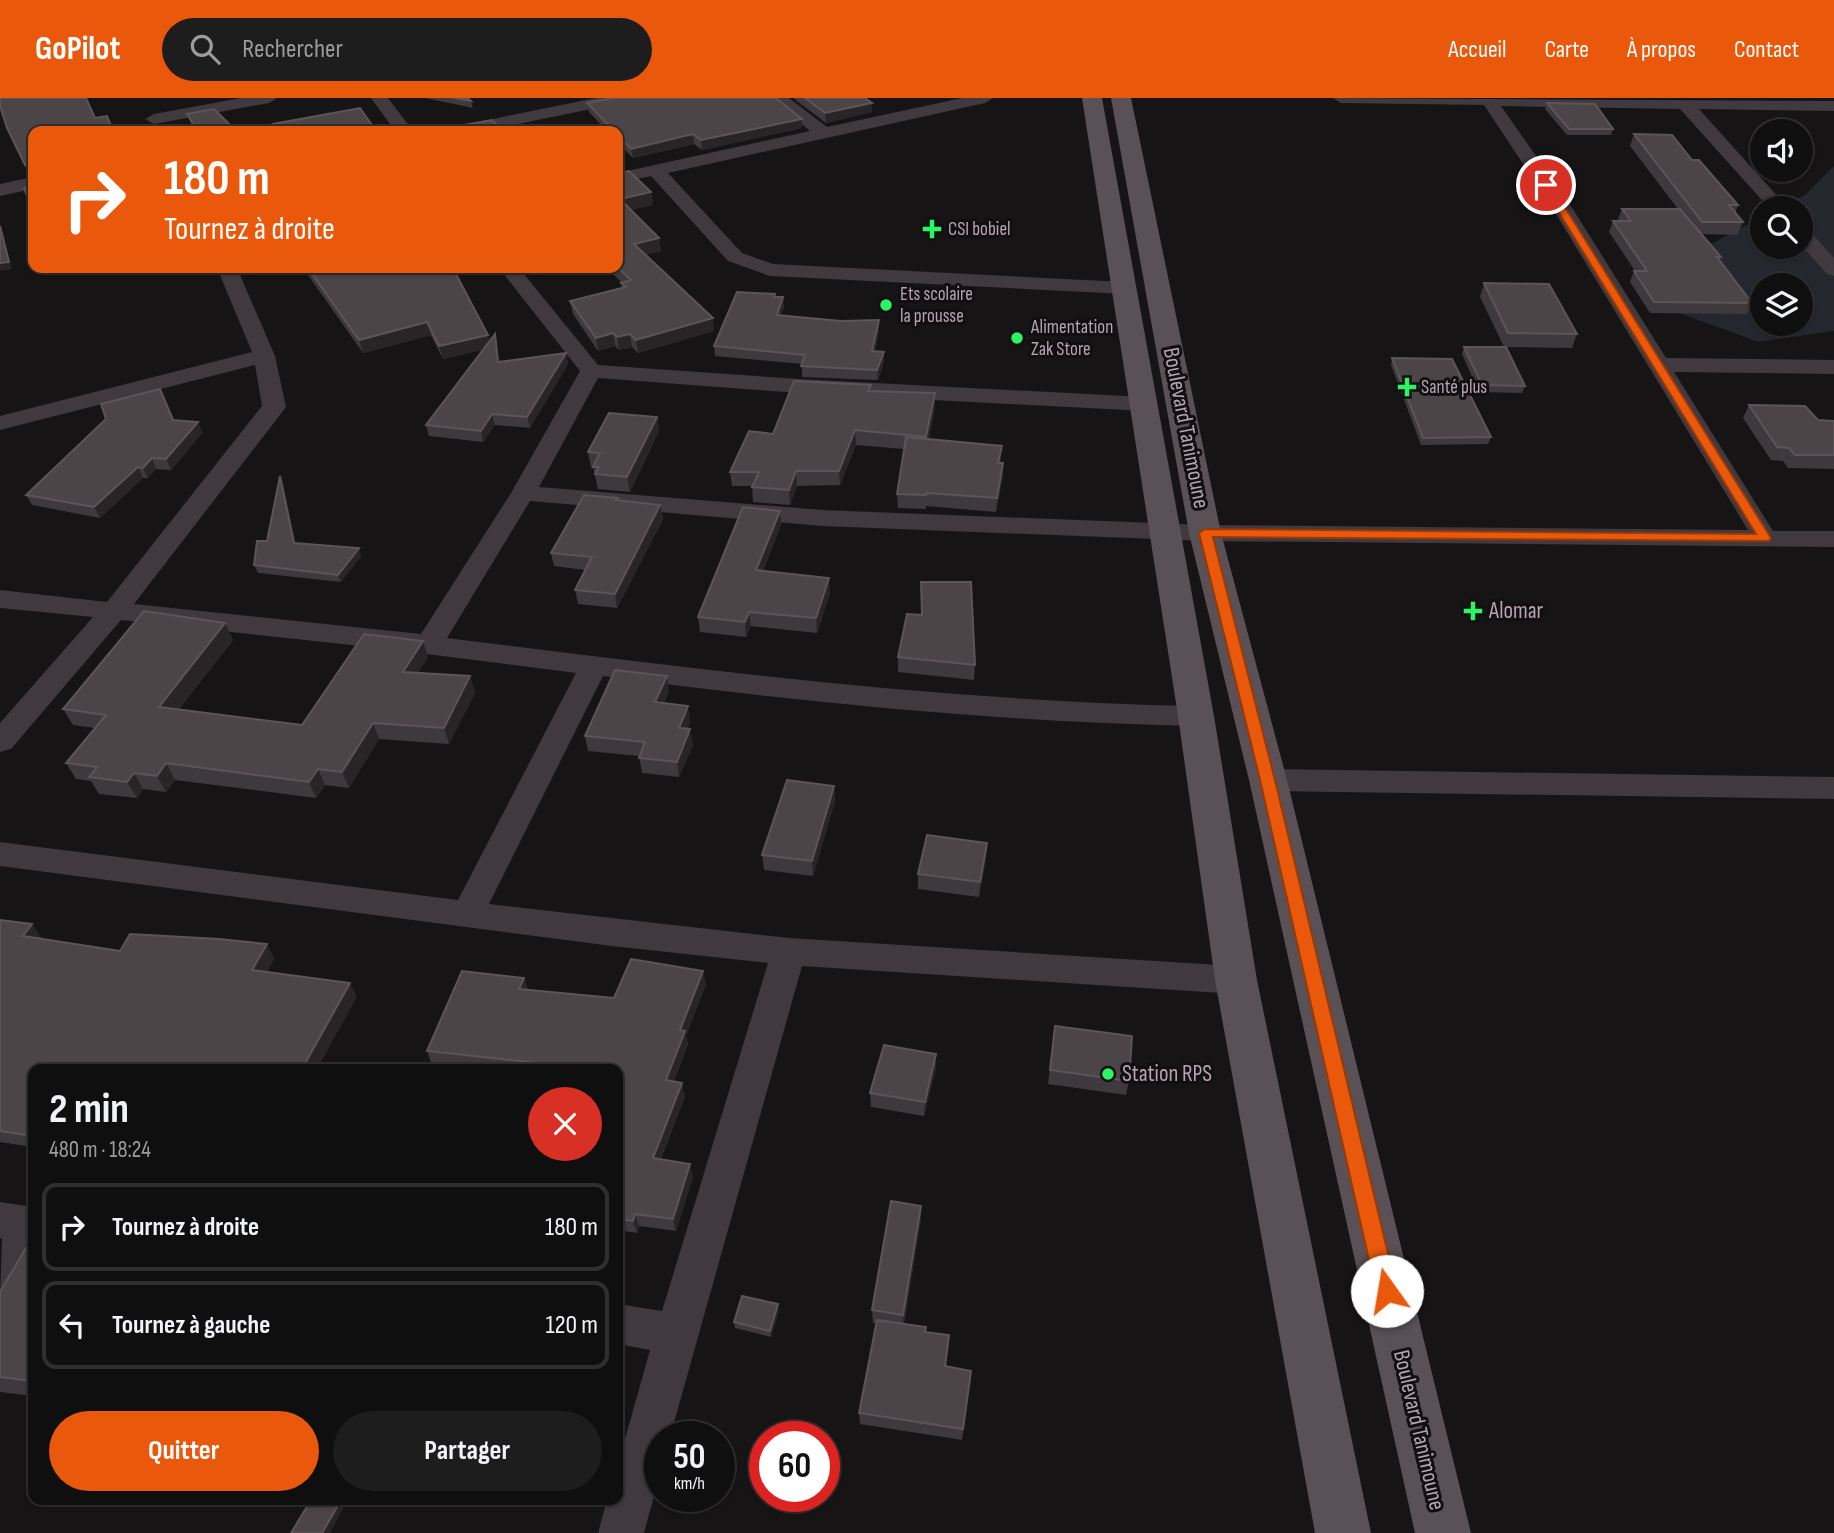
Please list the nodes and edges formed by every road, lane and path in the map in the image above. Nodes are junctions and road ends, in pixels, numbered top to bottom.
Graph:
1 (144, 98) edge
2 (269, 98) edge
3 (379, 98) edge
4 (621, 98) edge
5 (778, 98) edge
6 (985, 98) edge
7 (1092, 98) edge
8 (1121, 98) edge
9 (1341, 98) edge
10 (1488, 100) edge
11 (1685, 104) junction
12 (1834, 106) edge
13 (157, 125) edge
14 (400, 126) edge
15 (483, 126) edge
16 (824, 133) junction
17 (655, 170) junction
18 (623, 177) edge
19 (28, 184) edge
20 (0, 190) edge
21 (1768, 196) edge
22 (1813, 246) edge
23 (1834, 270) edge
24 (230, 273) edge
25 (513, 273) edge
26 (1124, 288) junction
27 (264, 356) junction
28 (1658, 365) junction
29 (1834, 367) edge
30 (591, 371) junction
31 (1145, 404) junction
32 (0, 423) edge
33 (523, 493) junction
34 (1164, 530) junction
35 (1205, 533) junction
36 (1765, 538) junction
37 (1834, 539) edge
38 (0, 600) edge
39 (114, 611) junction
40 (429, 644) junction
41 (594, 666) junction
42 (1196, 716) junction
43 (0, 742) edge
44 (1268, 780) junction
45 (1834, 788) edge
46 (0, 854) edge
47 (467, 914) junction
48 (789, 952) junction
49 (1236, 981) junction
50 (0, 1220) edge
51 (28, 1224) edge
52 (28, 1233) edge
53 (0, 1279) edge
54 (623, 1325) edge
55 (676, 1334) junction
56 (621, 1533) edge
57 (1343, 1533) edge
58 (1443, 1533) edge

1 - 13 street
2 - 13 street
3 - 14 street
4 - 15 street
5 - 16 street
6 - 16 street
7 - 26 main road, Boulevard Tanimoune
8 - 35 main road, Boulevard Tanimoune
9 - 10 street
10 - 11 street
10 - 28 street
11 - 12 street
11 - 21 street
16 - 17 street
17 - 18 street
17 - 26 street
19 - 20 street
22 - 23 street
24 - 27 street
25 - 30 street
26 - 31 main road, Boulevard Tanimoune
27 - 32 street
27 - 39 street
28 - 29 street
28 - 36 street
30 - 31 street
30 - 33 street
31 - 34 main road, Boulevard Tanimoune
33 - 34 street
33 - 40 street
34 - 35 street
34 - 42 main road, Boulevard Tanimoune
35 - 36 street
35 - 44 main road, Boulevard Tanimoune
36 - 37 street
38 - 39 street
39 - 40 street
39 - 43 street
40 - 41 street
41 - 42 street
41 - 47 street
42 - 49 main road, Boulevard Tanimoune
44 - 45 street
44 - 58 main road, Boulevard Tanimoune
46 - 47 street
47 - 48 street
48 - 49 street
48 - 55 street
49 - 57 main road, Boulevard Tanimoune
50 - 51 street
52 - 53 street
54 - 55 street
55 - 56 street

